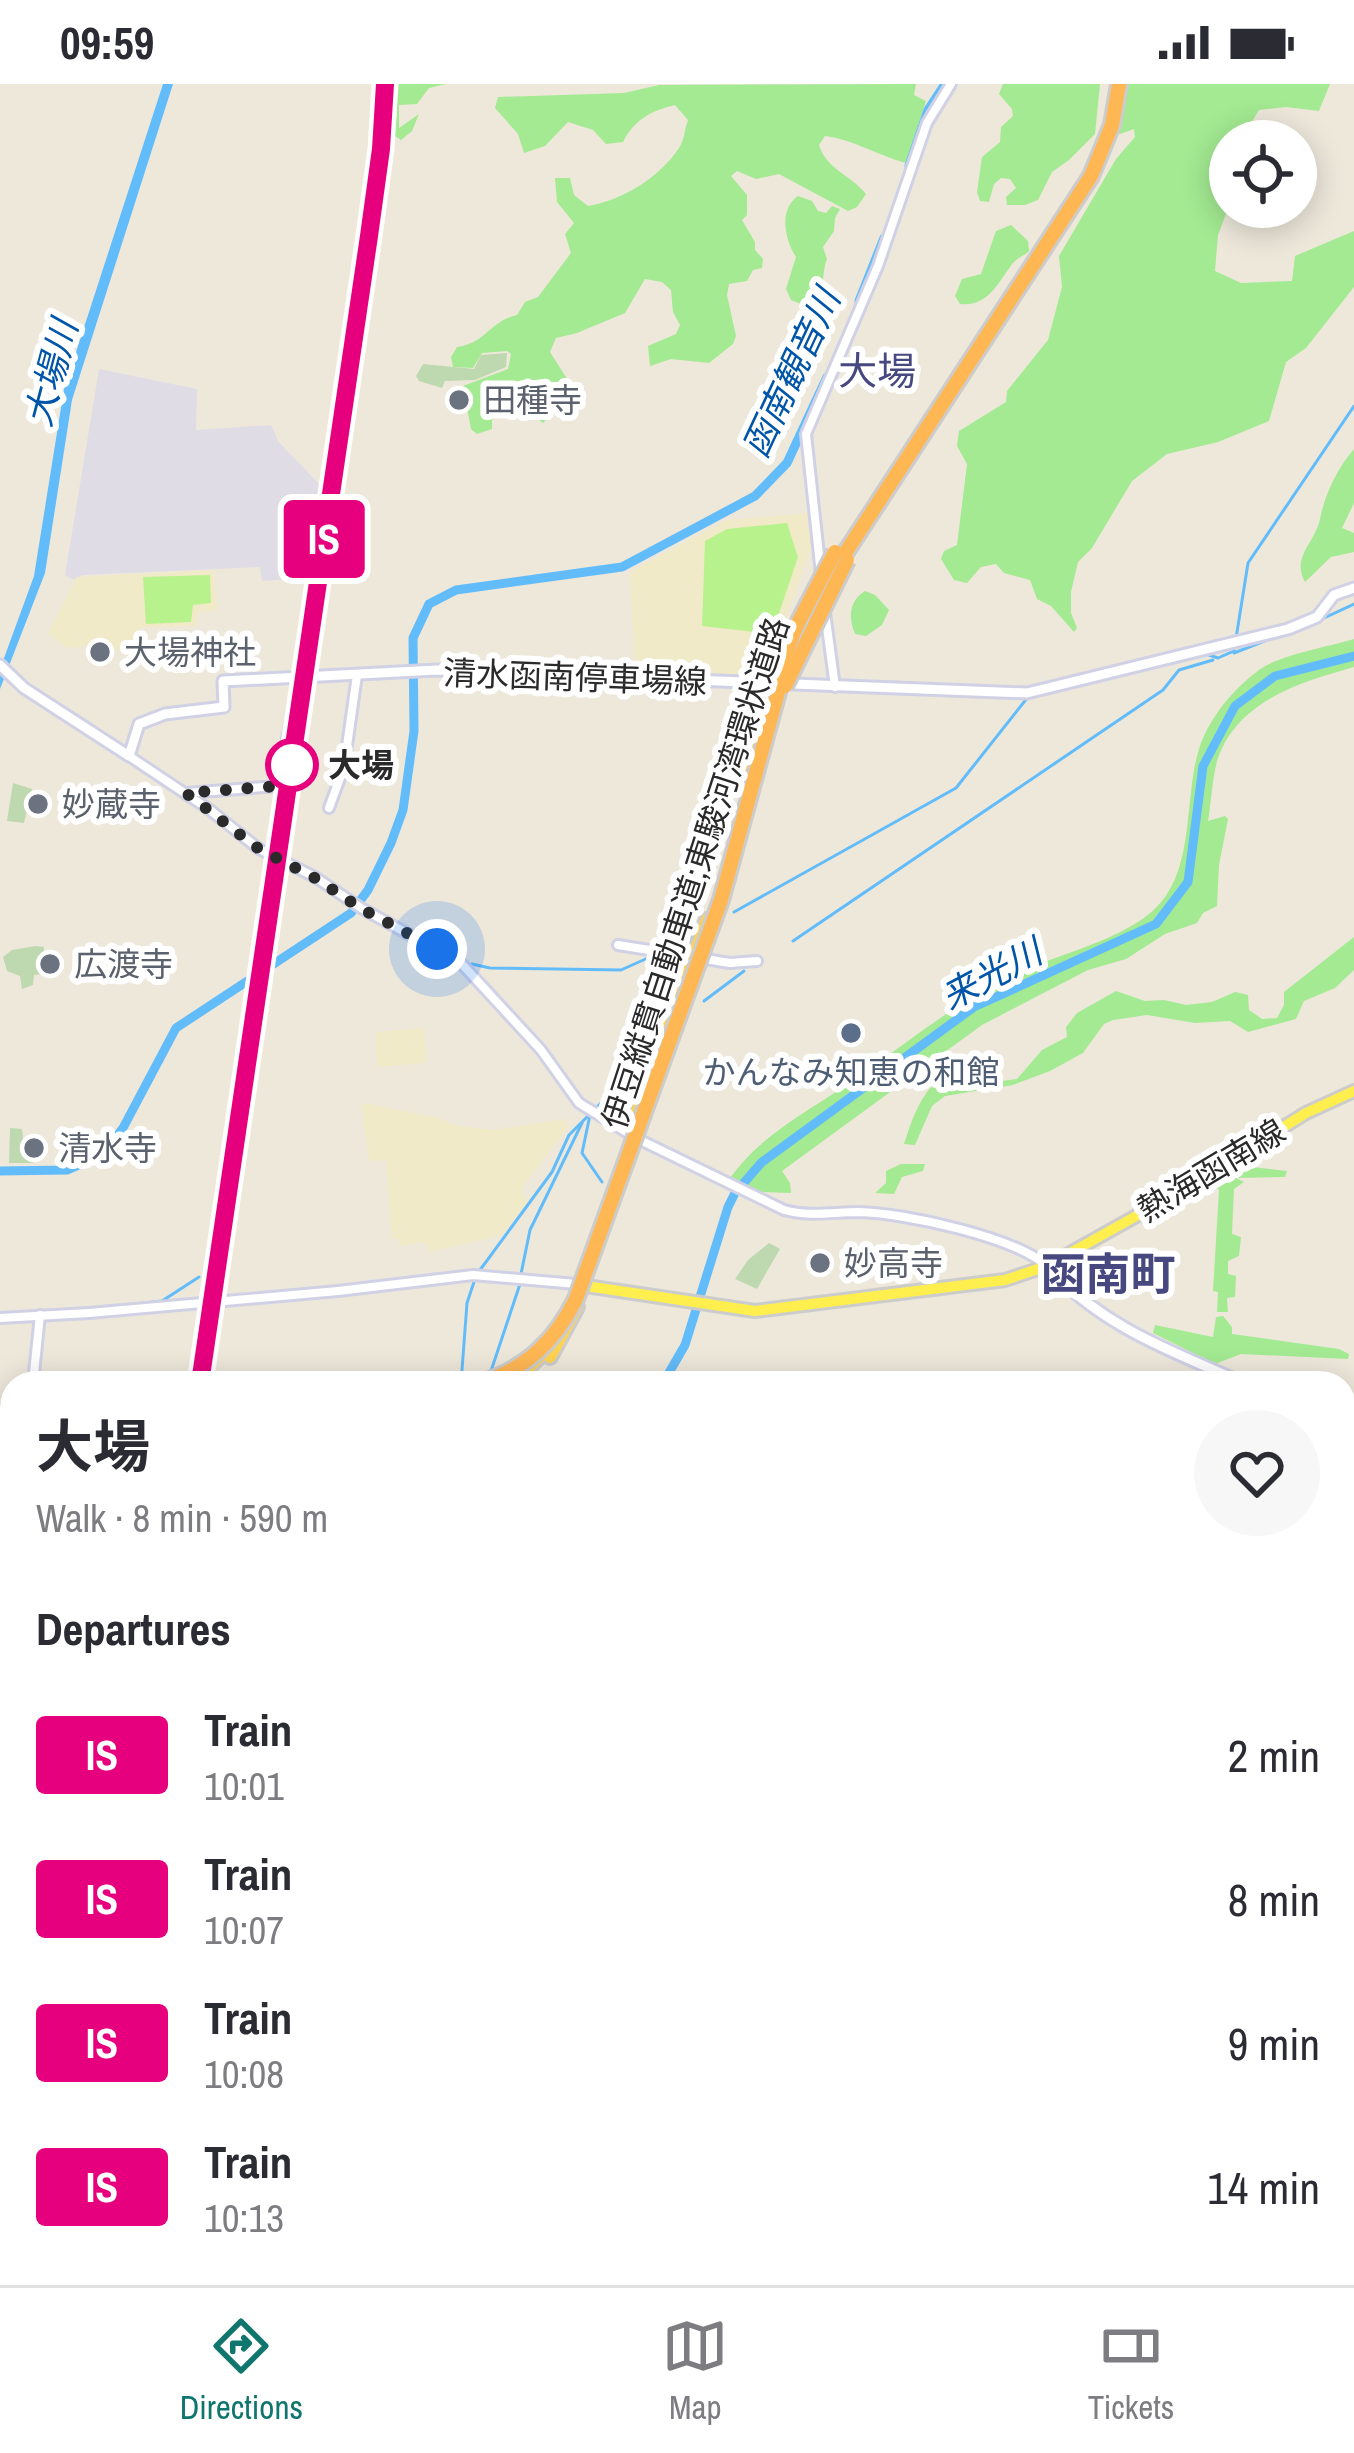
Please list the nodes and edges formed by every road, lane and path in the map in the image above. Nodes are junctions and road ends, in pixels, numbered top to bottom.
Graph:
1 (951, 84) edge
2 (1116, 84) edge
3 (841, 556) junction
4 (1354, 588) edge
5 (0, 664) edge
6 (357, 675) junction
7 (300, 678) junction
8 (779, 686) junction
9 (835, 688) junction
10 (129, 756) junction
11 (186, 793) junction
12 (328, 808) dead end
13 (619, 945) dead end
14 (699, 959) junction
15 (757, 961) dead end
16 (1354, 1091) edge
17 (634, 1136) junction
18 (1047, 1266) junction
19 (581, 1285) junction
20 (40, 1315) junction
21 (0, 1318) edge
22 (33, 1371) edge
23 (512, 1371) edge
24 (530, 1371) edge
25 (1217, 1371) edge

1 - 9 street
2 - 3 highway
3 - 8 highway, bridge
3 - 23 highway, 伊豆縦貫自動車道;東駿河湾環状道路, bridge
4 - 9 main road, 清水函南停車場線
5 - 10 main road
6 - 7 main road, 清水函南停車場線
6 - 8 main road, 清水函南停車場線
6 - 12 street
7 - 10 main road, 清水函南停車場線
7 - 11 street
8 - 9 main road, 清水函南停車場線
8 - 14 highway
10 - 11 street
11 - 17 street
13 - 14 street
14 - 15 street
14 - 17 highway
16 - 18 main road, 熱海函南線
17 - 18 street
17 - 19 highway
18 - 19 main road, 熱海函南線
18 - 25 main road
19 - 20 street, bridge
19 - 24 highway
20 - 21 street
20 - 22 street

